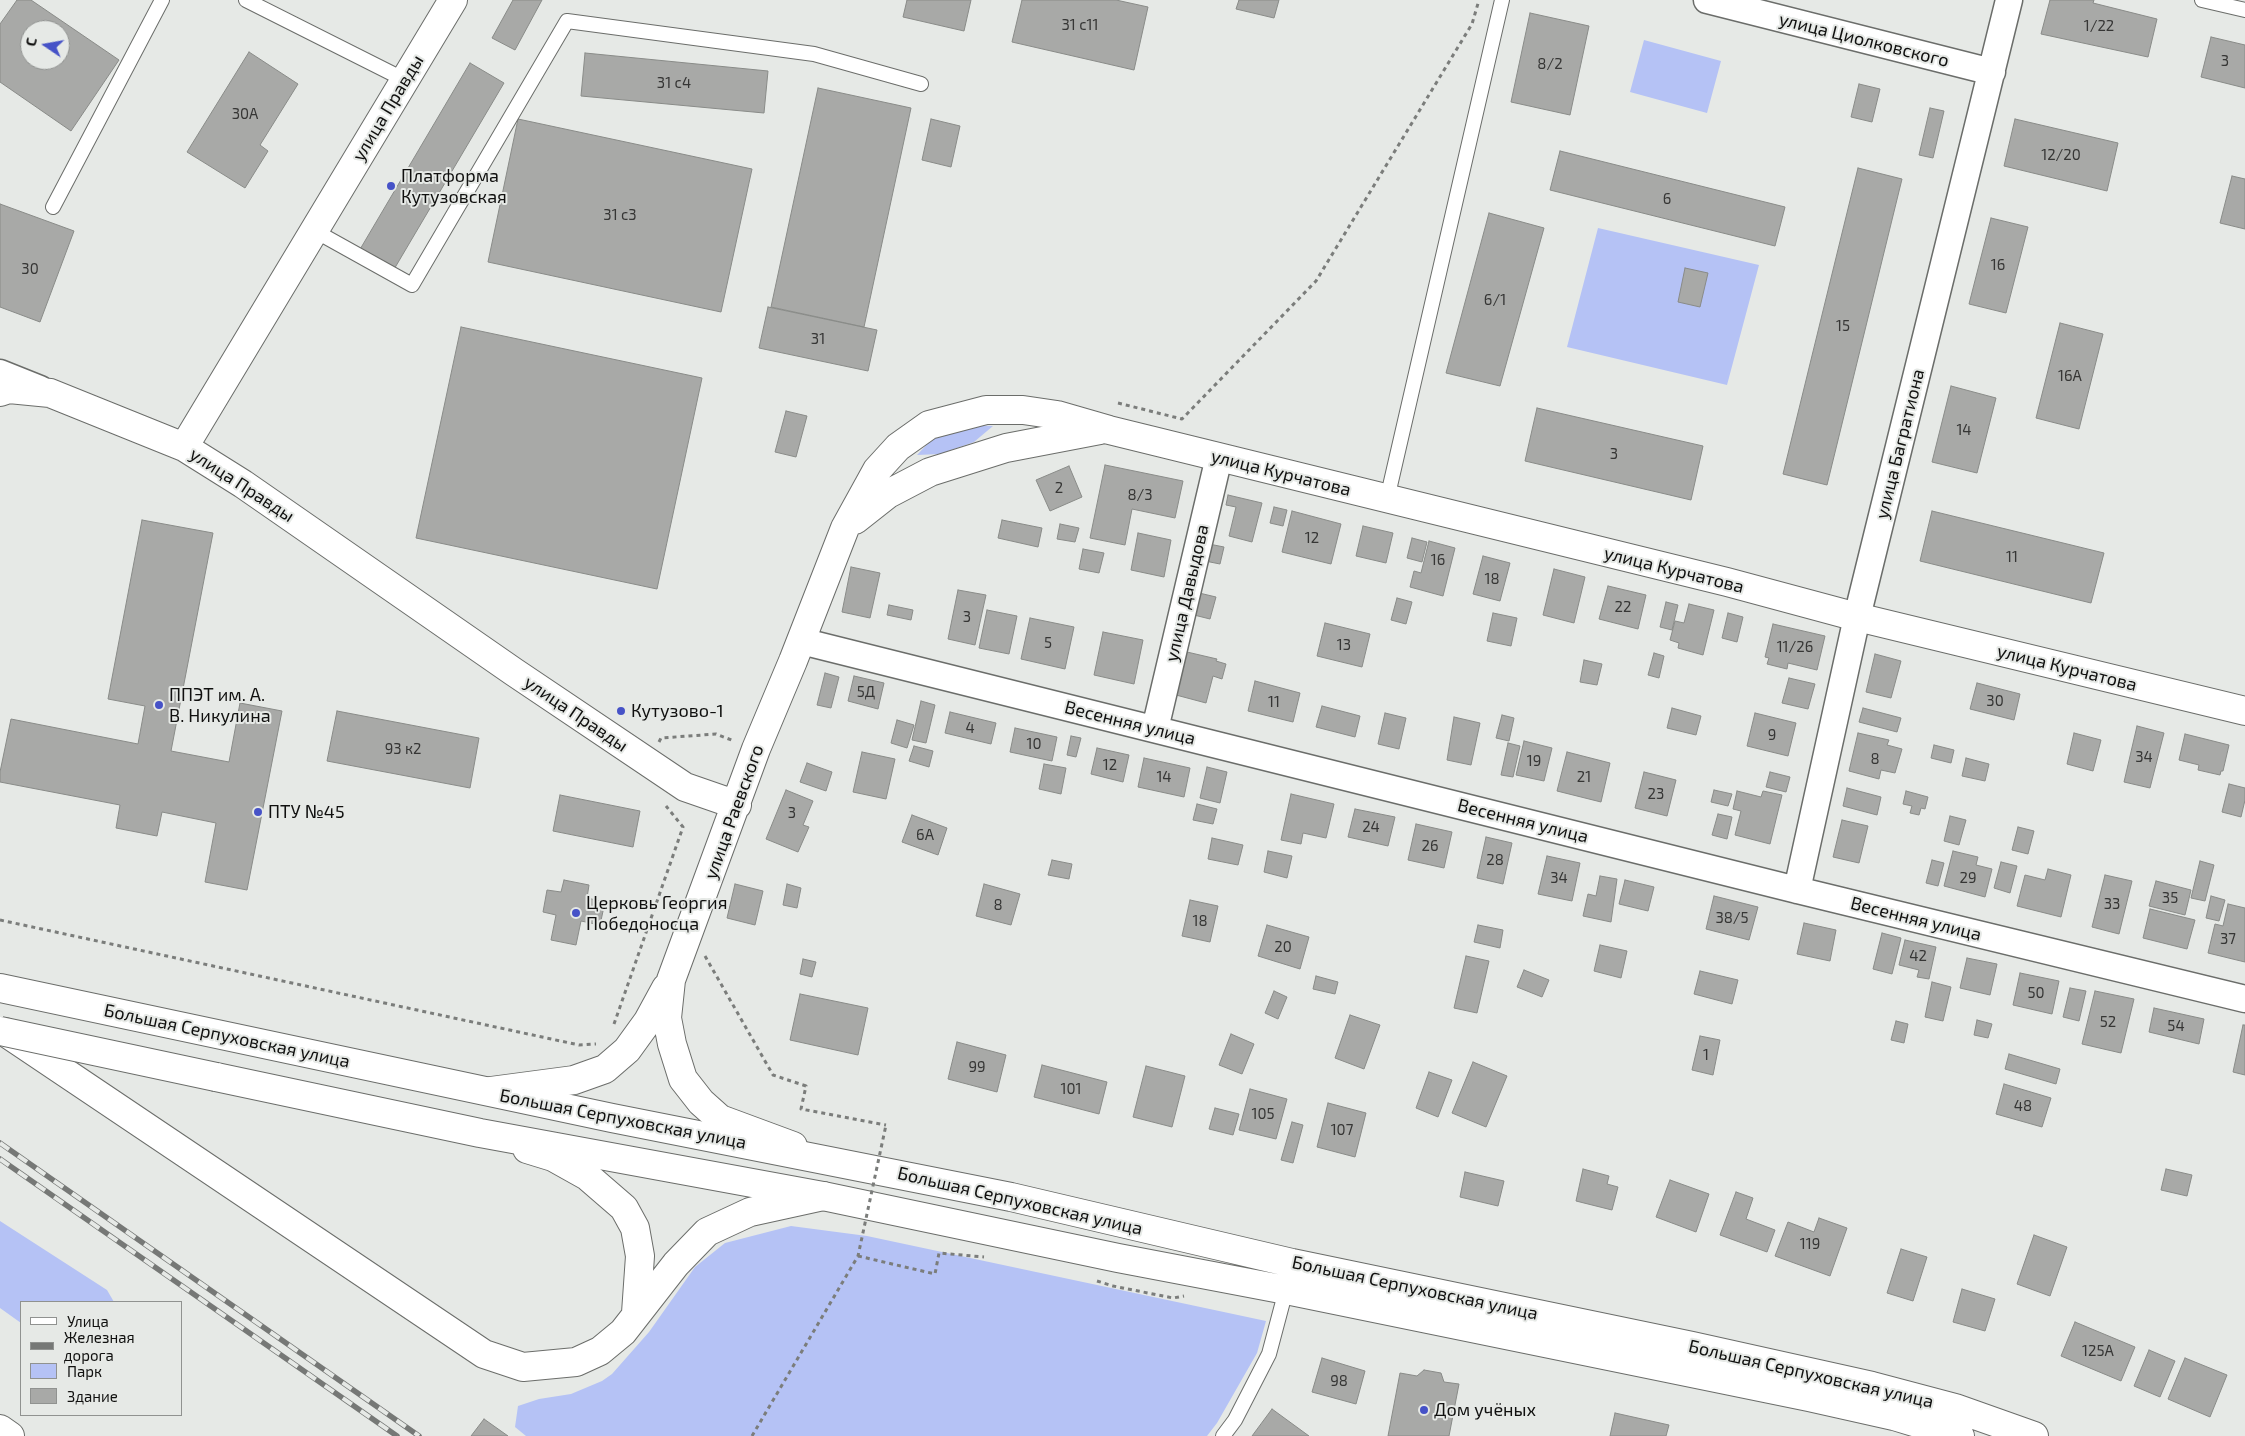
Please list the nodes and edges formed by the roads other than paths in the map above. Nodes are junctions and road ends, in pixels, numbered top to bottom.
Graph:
1 (162, 0) edge
2 (246, 0) edge
3 (453, 0) edge
4 (1502, 0) edge
5 (2009, 0) edge
6 (2202, 0) edge
7 (1720, 2) edge
8 (2245, 10) edge
9 (1992, 72) junction
10 (405, 80) junction
11 (921, 84) dead end
12 (53, 207) dead end
13 (315, 231) junction
14 (0, 373) edge
15 (0, 392) edge
16 (50, 393) junction
17 (1104, 429) junction
18 (184, 447) junction
19 (1219, 457) junction
20 (1387, 498) junction
21 (845, 528) junction
22 (1857, 617) junction
23 (802, 641) junction
24 (2245, 711) edge
25 (1155, 729) junction
26 (737, 805) junction
27 (1797, 890) junction
28 (671, 980) junction
29 (0, 988) edge
30 (2245, 999) edge
31 (0, 1030) edge
32 (487, 1091) junction
33 (480, 1133) junction
34 (834, 1161) junction
35 (823, 1196) junction
36 (1286, 1290) junction
37 (636, 1313) junction
38 (0, 1428) edge
39 (10, 1436) edge
40 (1223, 1436) edge
41 (1960, 1436) edge
42 (2034, 1436) edge

1 - 12 lane
2 - 10 lane
3 - 10 street, улица Правды
4 - 20 lane
5 - 9 street, улица Багратиона
6 - 8 lane
7 - 9 street, улица Циолковского
9 - 22 street, улица Багратиона
10 - 13 street, улица Правды
11 - 13 lane
13 - 18 street, улица Правды
14 - 16 street
15 - 16 street
16 - 18 street
17 - 19 street, улица Курчатова
17 - 21 street, улица Курчатова
17 - 21 street, улица Курчатова
18 - 26 street, улица Правды
19 - 20 street, улица Курчатова
19 - 25 street, улица Давыдова
20 - 22 street, улица Курчатова
21 - 23 street, улица Раевского
22 - 24 street, улица Курчатова
22 - 27 street, улица Багратиона
23 - 25 street, Весенняя улица
23 - 26 street, улица Раевского
25 - 27 street, Весенняя улица
26 - 28 street, улица Раевского
27 - 30 street, Весенняя улица
28 - 32 street
28 - 34 street, улица Раевского
29 - 32 street, Большая Серпуховская улица
31 - 33 street, Большая Серпуховская улица, bridge
31 - 37 street
32 - 34 street, Большая Серпуховская улица
33 - 35 street, Большая Серпуховская улица
33 - 37 street
34 - 42 street, Большая Серпуховская улица
35 - 36 street, Большая Серпуховская улица
35 - 37 street
36 - 40 lane
36 - 41 street, Большая Серпуховская улица
38 - 39 street

